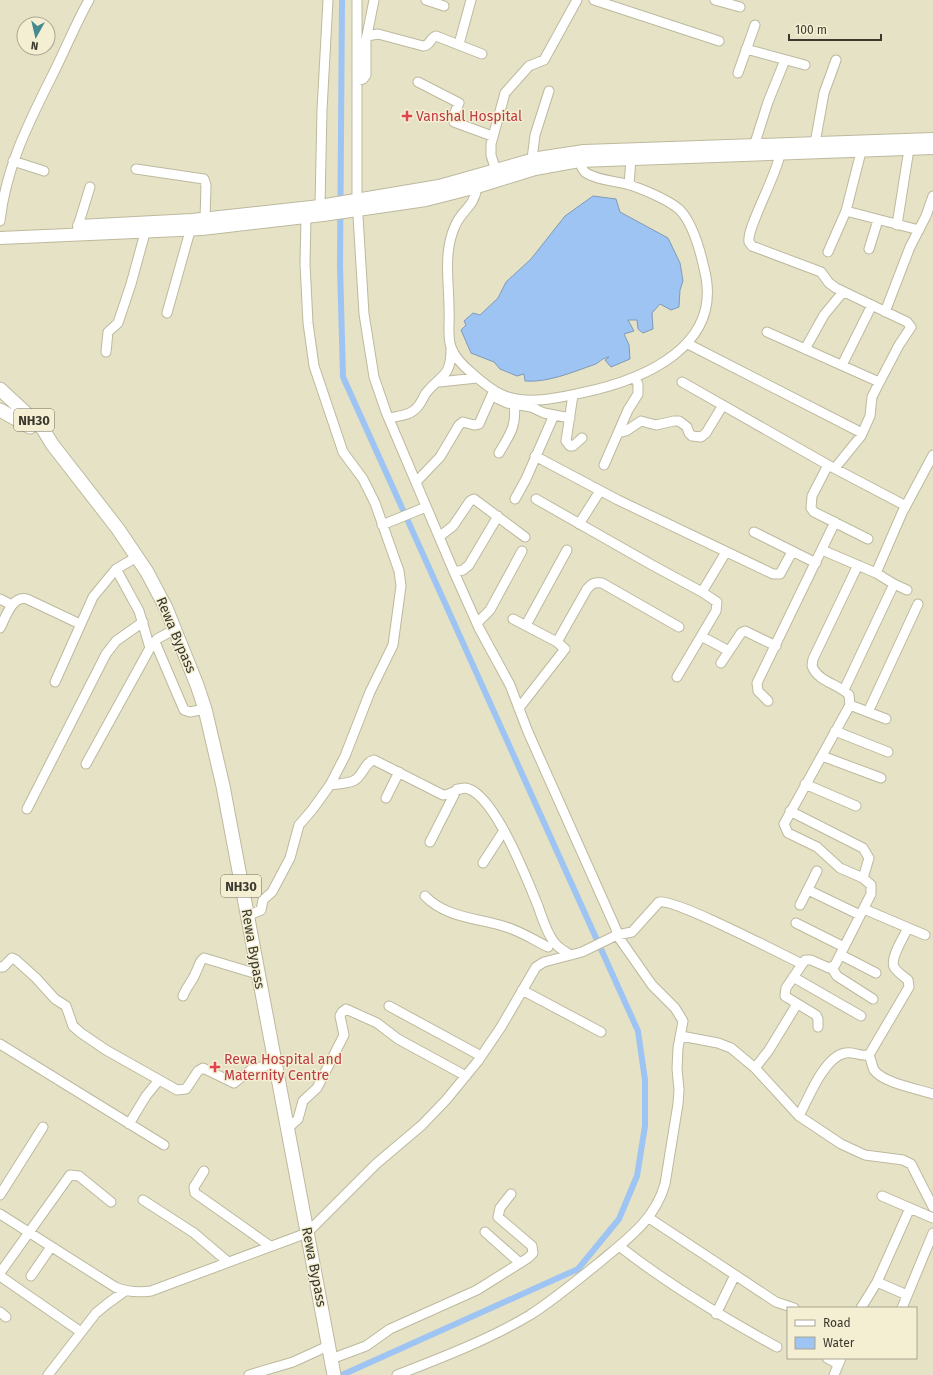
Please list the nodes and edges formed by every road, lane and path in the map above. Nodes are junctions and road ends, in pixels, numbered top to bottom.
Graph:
1 (89, 0) edge
2 (328, 0) edge
3 (357, 0) edge
4 (374, 0) edge
5 (426, 0) edge
6 (471, 0) edge
7 (577, 0) edge
8 (594, 0) edge
9 (715, 0) edge
10 (444, 6) dead end
11 (740, 7) dead end
12 (755, 25) dead end
13 (367, 36) junction
14 (719, 41) dead end
15 (459, 44) junction
16 (746, 49) junction
17 (482, 54) dead end
18 (785, 60) junction
19 (836, 60) dead end
20 (805, 65) dead end
21 (738, 73) dead end
22 (357, 81) junction
23 (418, 82) dead end
24 (549, 91) dead end
25 (492, 136) junction
26 (933, 139) edge
27 (816, 143) junction
28 (933, 148) edge
29 (752, 149) junction
30 (909, 149) junction
31 (861, 152) junction
32 (780, 154) junction
33 (634, 156) junction
34 (532, 160) junction
35 (13, 161) junction
36 (579, 161) junction
37 (136, 169) dead end
38 (44, 170) dead end
39 (496, 171) junction
40 (629, 185) junction
41 (90, 187) dead end
42 (477, 187) junction
43 (933, 196) edge
44 (353, 205) junction
45 (322, 209) junction
46 (846, 211) junction
47 (306, 217) junction
48 (205, 219) junction
49 (878, 220) junction
50 (0, 221) edge
51 (192, 225) junction
52 (897, 225) junction
53 (78, 226) junction
54 (0, 230) edge
55 (919, 230) junction
56 (145, 233) junction
57 (0, 238) edge
58 (869, 248) dead end
59 (828, 252) dead end
60 (843, 292) junction
61 (872, 306) junction
62 (886, 312) junction
63 (166, 313) dead end
64 (767, 332) dead end
65 (688, 344) junction
66 (451, 349) junction
67 (805, 349) junction
68 (106, 352) dead end
69 (842, 365) junction
70 (477, 378) junction
71 (635, 378) junction
72 (0, 379) edge
73 (440, 382) junction
74 (682, 382) dead end
75 (879, 382) junction
76 (0, 389) edge
77 (493, 393) junction
78 (573, 395) junction
79 (5, 404) edge
80 (514, 404) junction
81 (723, 405) junction
82 (554, 415) junction
83 (389, 418) junction
84 (570, 418) junction
85 (43, 430) junction
86 (618, 433) junction
87 (862, 434) junction
88 (582, 438) dead end
89 (52, 444) junction
90 (499, 453) dead end
91 (933, 455) edge
92 (535, 456) junction
93 (604, 465) dead end
94 (832, 467) junction
95 (416, 482) junction
96 (600, 491) junction
97 (515, 499) dead end
98 (536, 499) dead end
99 (906, 506) junction
100 (424, 508) junction
101 (498, 516) junction
102 (835, 522) junction
103 (386, 524) junction
104 (579, 524) junction
105 (754, 532) dead end
106 (439, 537) junction
107 (525, 537) dead end
108 (868, 539) dead end
109 (567, 550) dead end
110 (822, 550) junction
111 (522, 551) dead end
112 (726, 552) junction
113 (792, 552) junction
114 (138, 557) junction
115 (816, 563) junction
116 (858, 566) junction
117 (116, 569) junction
118 (454, 572) junction
119 (876, 574) junction
120 (894, 584) junction
121 (907, 590) dead end
122 (702, 592) junction
123 (0, 599) edge
124 (918, 604) dead end
125 (12, 605) junction
126 (513, 619) dead end
127 (143, 622) junction
128 (80, 624) junction
129 (477, 624) junction
130 (526, 626) junction
131 (679, 627) dead end
132 (0, 628) edge
133 (175, 630) junction
134 (701, 636) junction
135 (557, 642) junction
136 (152, 645) junction
137 (776, 646) junction
138 (729, 651) junction
139 (721, 663) dead end
140 (677, 677) dead end
141 (55, 682) dead end
142 (844, 690) junction
143 (768, 701) dead end
144 (850, 705) junction
145 (519, 708) junction
146 (205, 709) junction
147 (868, 712) junction
148 (886, 719) dead end
149 (836, 731) junction
150 (888, 752) dead end
151 (822, 756) junction
152 (86, 764) dead end
153 (399, 772) junction
154 (881, 778) dead end
155 (805, 784) junction
156 (330, 785) junction
157 (457, 789) junction
158 (386, 798) dead end
159 (856, 806) dead end
160 (27, 809) dead end
161 (790, 811) junction
162 (504, 832) junction
163 (430, 842) dead end
164 (483, 863) dead end
165 (818, 871) dead end
166 (863, 878) junction
167 (808, 890) junction
168 (425, 896) dead end
169 (800, 905) dead end
170 (862, 912) junction
171 (248, 916) junction
172 (796, 923) dead end
173 (908, 928) junction
174 (925, 935) dead end
175 (614, 936) junction
176 (550, 943) junction
177 (842, 951) junction
178 (571, 955) junction
179 (802, 964) junction
180 (539, 965) junction
181 (0, 967) edge
182 (832, 968) junction
183 (876, 973) dead end
184 (258, 974) junction
185 (793, 977) junction
186 (522, 990) junction
187 (183, 996) dead end
188 (873, 999) dead end
189 (797, 1004) junction
190 (389, 1006) dead end
191 (861, 1016) dead end
192 (818, 1026) dead end
193 (602, 1032) dead end
194 (681, 1036) junction
195 (0, 1044) edge
196 (869, 1055) junction
197 (481, 1056) junction
198 (274, 1064) junction
199 (755, 1068) junction
200 (466, 1076) junction
201 (159, 1080) junction
202 (933, 1094) edge
203 (799, 1116) junction
204 (129, 1124) junction
205 (43, 1127) dead end
206 (287, 1129) junction
207 (164, 1145) dead end
208 (204, 1171) dead end
209 (511, 1194) dead end
210 (0, 1195) edge
211 (882, 1196) dead end
212 (143, 1200) dead end
213 (111, 1202) dead end
214 (933, 1207) edge
215 (910, 1208) junction
216 (0, 1214) edge
217 (649, 1218) junction
218 (933, 1218) edge
219 (28, 1232) junction
220 (485, 1232) dead end
221 (933, 1232) edge
222 (307, 1233) junction
223 (270, 1246) junction
224 (619, 1246) junction
225 (51, 1247) junction
226 (228, 1262) junction
227 (520, 1263) junction
228 (0, 1273) edge
229 (735, 1275) junction
230 (0, 1276) edge
231 (31, 1276) dead end
232 (877, 1282) junction
233 (125, 1291) junction
234 (907, 1295) junction
235 (791, 1307) edge
236 (862, 1307) edge
237 (902, 1307) edge
238 (716, 1314) junction
239 (81, 1332) junction
240 (328, 1346) junction
241 (777, 1347) dead end
242 (840, 1361) edge
243 (333, 1367) edge
244 (48, 1375) edge
245 (249, 1375) edge
246 (397, 1375) edge
247 (834, 1375) edge

1 - 35 street
2 - 45 street
3 - 22 street
4 - 13 street
5 - 10 street
6 - 15 street
7 - 25 street
8 - 14 street
9 - 11 street
12 - 16 street
13 - 15 street
13 - 22 street
15 - 17 street
16 - 18 street
16 - 21 street
18 - 20 street
18 - 29 street
19 - 27 street
22 - 44 street
23 - 25 street
24 - 34 street
25 - 39 street
26 - 27 main road
27 - 29 main road
28 - 30 main road
29 - 32 main road
29 - 33 main road
30 - 31 main road
30 - 52 street
31 - 32 main road
31 - 46 street
32 - 60 street
33 - 34 main road
33 - 36 main road
33 - 40 street
34 - 39 main road
35 - 38 street
35 - 50 street
36 - 40 street
36 - 42 main road
37 - 48 street
39 - 44 main road
40 - 65 street
41 - 53 street
42 - 44 main road
42 - 66 street
43 - 55 street
44 - 45 main road
44 - 83 street
45 - 47 main road
45 - 48 main road
46 - 49 street
46 - 59 street
47 - 51 main road
47 - 103 street
48 - 51 main road
49 - 52 street
49 - 58 street
51 - 53 main road
51 - 56 main road
51 - 63 street
52 - 55 street
53 - 54 main road
55 - 62 street
56 - 57 main road
56 - 68 street
60 - 61 street
60 - 67 street
61 - 62 street
61 - 69 street
62 - 75 street
64 - 67 street
65 - 71 street
65 - 87 street
66 - 70 street
66 - 73 street
67 - 69 street
69 - 75 street
70 - 73 street
70 - 77 street
71 - 78 street
71 - 86 street
72 - 85 highway
73 - 83 street
74 - 81 street
75 - 87 street
76 - 79 highway, Rewa Bypass / NH30
77 - 78 street
77 - 80 street
77 - 95 street
78 - 84 street
79 - 85 highway, Rewa Bypass / NH30
79 - 89 highway, Rewa Bypass / NH30
80 - 82 street
80 - 90 street
81 - 86 street
81 - 94 street
82 - 84 street
82 - 92 street
83 - 95 street
84 - 88 street
85 - 89 highway, Rewa Bypass / NH30
86 - 93 street
87 - 94 street
89 - 114 highway, Rewa Bypass / NH30
91 - 99 street
92 - 96 street
92 - 97 street
94 - 99 street
94 - 102 street
95 - 100 street
96 - 104 street
96 - 112 street
98 - 104 street
99 - 119 street
100 - 103 street
100 - 106 street
101 - 106 street
101 - 107 street
101 - 118 street
102 - 108 street
102 - 110 street
103 - 156 street
104 - 122 street
105 - 113 street
106 - 118 street
109 - 130 street
110 - 115 street
110 - 116 street
111 - 129 street
112 - 113 street
112 - 122 street
113 - 115 street
114 - 117 street
114 - 133 highway, Rewa Bypass / NH30
115 - 137 street
116 - 119 street
116 - 142 street
117 - 127 street
117 - 128 street
118 - 129 street
119 - 120 street
120 - 121 street
120 - 142 street
122 - 134 street
123 - 125 street
124 - 147 street
125 - 128 street
125 - 132 street
126 - 130 street
127 - 136 street
127 - 160 street
128 - 141 street
129 - 145 street
130 - 135 street
131 - 135 street
133 - 136 street
133 - 146 highway, Rewa Bypass / NH30
134 - 138 street
134 - 140 street
135 - 145 street
136 - 146 street
136 - 152 street
137 - 138 street
137 - 143 street
138 - 139 street
142 - 144 street
144 - 147 street
144 - 149 street
145 - 175 street
146 - 171 highway, Rewa Bypass / NH30
147 - 148 street
149 - 150 street
149 - 151 street
151 - 154 street
151 - 155 street
153 - 156 street
153 - 157 street
153 - 158 street
155 - 159 street
155 - 161 street
156 - 171 street
157 - 162 street
157 - 163 street
161 - 166 street
161 - 166 street
162 - 164 street
162 - 176 street
165 - 167 street
166 - 170 street
167 - 169 street
167 - 170 street
168 - 176 street
170 - 173 street
170 - 177 street
171 - 184 highway, Rewa Bypass / NH30
172 - 177 street
173 - 174 street
173 - 196 street
175 - 178 street
175 - 179 street
175 - 194 street
176 - 178 street
176 - 180 street
177 - 182 street
177 - 183 street
178 - 180 street
179 - 182 street
179 - 185 street
180 - 186 street
181 - 201 street
182 - 188 street
184 - 187 street
184 - 198 highway, Rewa Bypass / NH30
185 - 189 street
185 - 191 street
186 - 193 street
186 - 197 street
189 - 192 street
189 - 199 street
190 - 197 street
194 - 199 street
194 - 217 street
195 - 204 street
196 - 202 street
196 - 203 street
197 - 200 street
198 - 201 street
198 - 206 highway, Rewa Bypass / NH30
199 - 203 street
200 - 206 street
200 - 222 street
201 - 204 street
203 - 214 street
204 - 207 street
205 - 210 street
206 - 222 highway, Rewa Bypass / NH30
208 - 223 street
209 - 227 street
211 - 215 street
212 - 226 street
213 - 219 street
215 - 218 street
215 - 232 street
216 - 219 street
217 - 224 street
217 - 229 street
219 - 225 street
219 - 228 street
220 - 227 street
221 - 234 street
222 - 223 street
222 - 240 highway, Rewa Bypass / NH30
223 - 226 street
224 - 238 street
224 - 246 street
225 - 231 street
225 - 233 street
226 - 233 street
227 - 243 street
229 - 235 street
229 - 238 street
230 - 239 street
232 - 234 street
232 - 236 street
233 - 239 street
234 - 237 street
238 - 241 street
239 - 244 street
240 - 243 highway, Rewa Bypass / NH30
240 - 245 street
242 - 247 street

